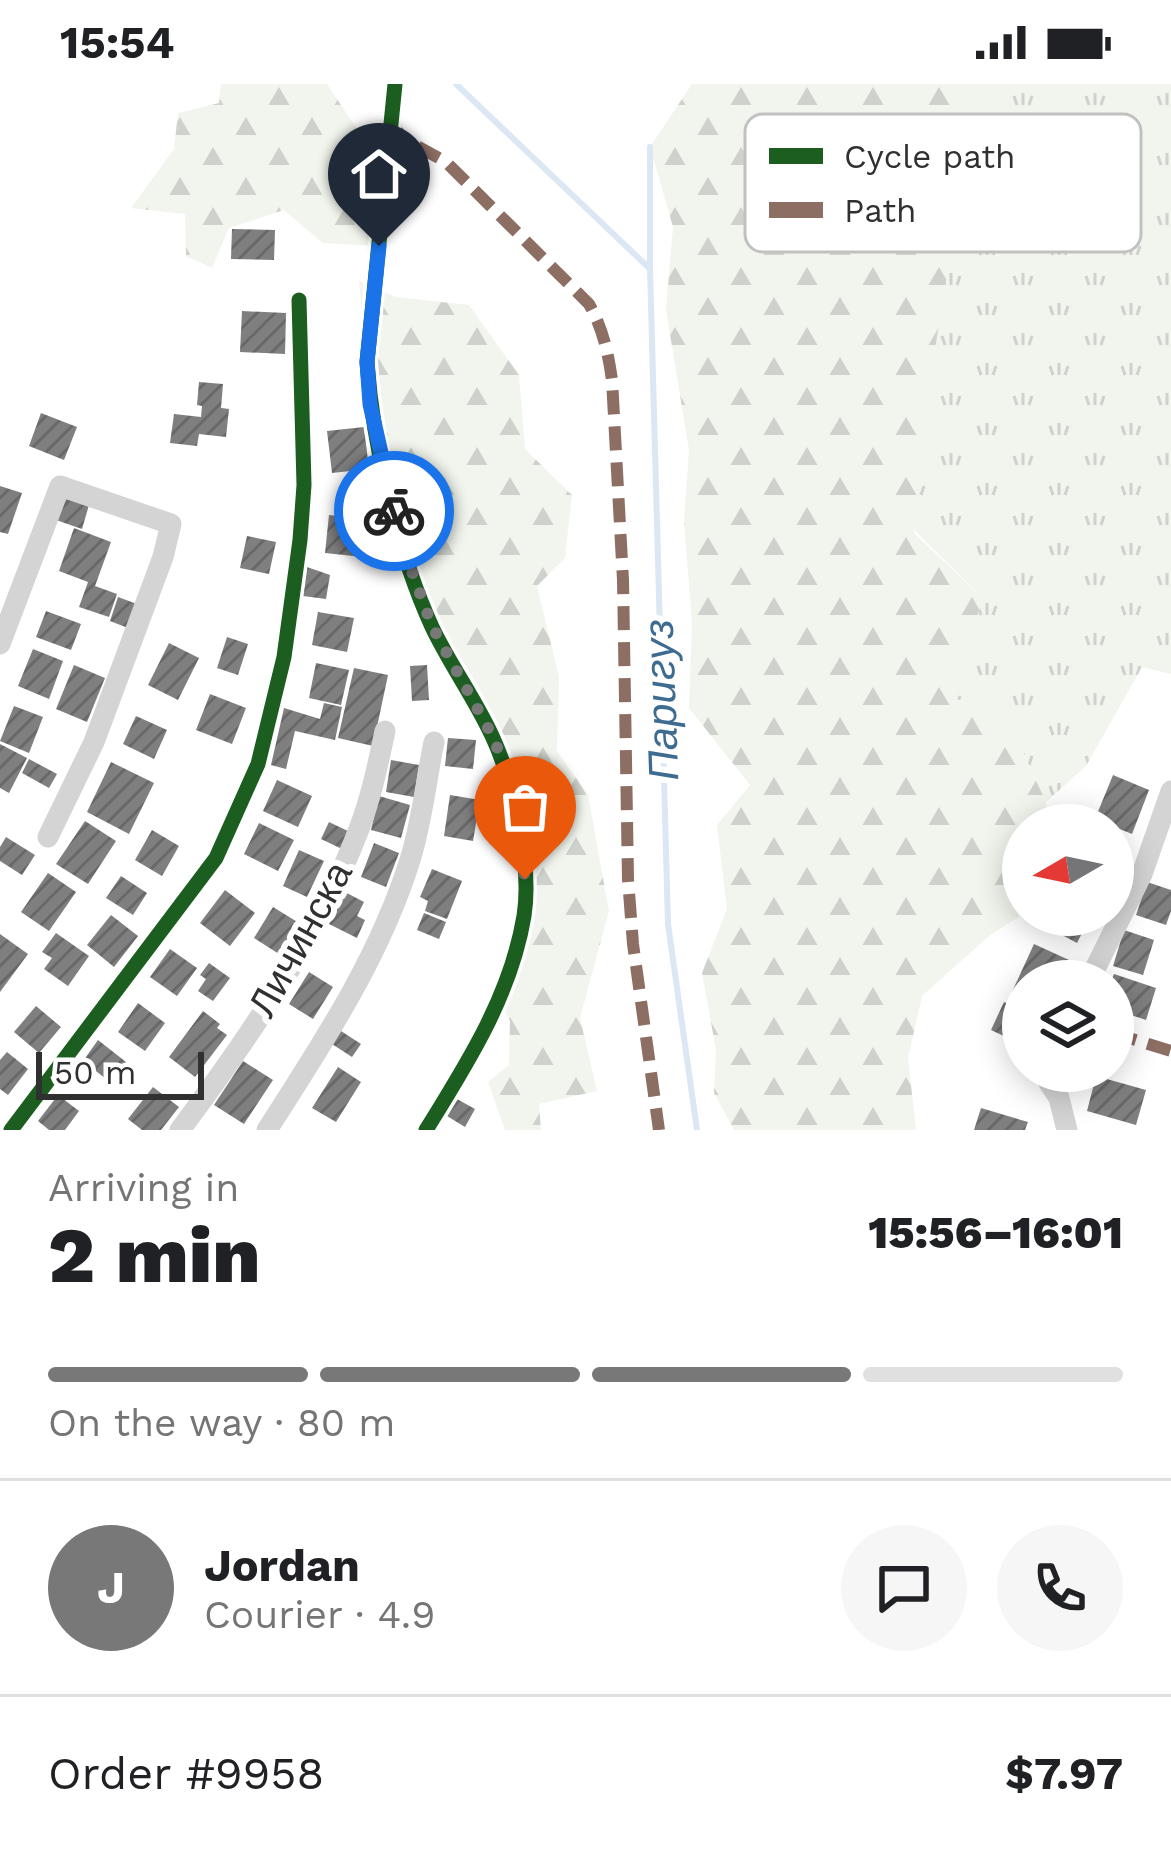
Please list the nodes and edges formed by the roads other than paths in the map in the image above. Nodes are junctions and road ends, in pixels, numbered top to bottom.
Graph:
1 (394, 84) edge
2 (299, 301) dead end
3 (0, 644) edge
4 (385, 731) dead end
5 (434, 742) dead end
6 (1171, 791) edge
7 (48, 837) dead end
8 (1099, 960) edge
9 (1055, 1092) edge
10 (11, 1130) edge
11 (180, 1130) edge
12 (267, 1130) edge
13 (427, 1130) edge
14 (1067, 1130) edge

1 - 13 street
2 - 10 street
3 - 7 street
4 - 11 street, Личинска
5 - 12 street
6 - 8 street
9 - 14 street

